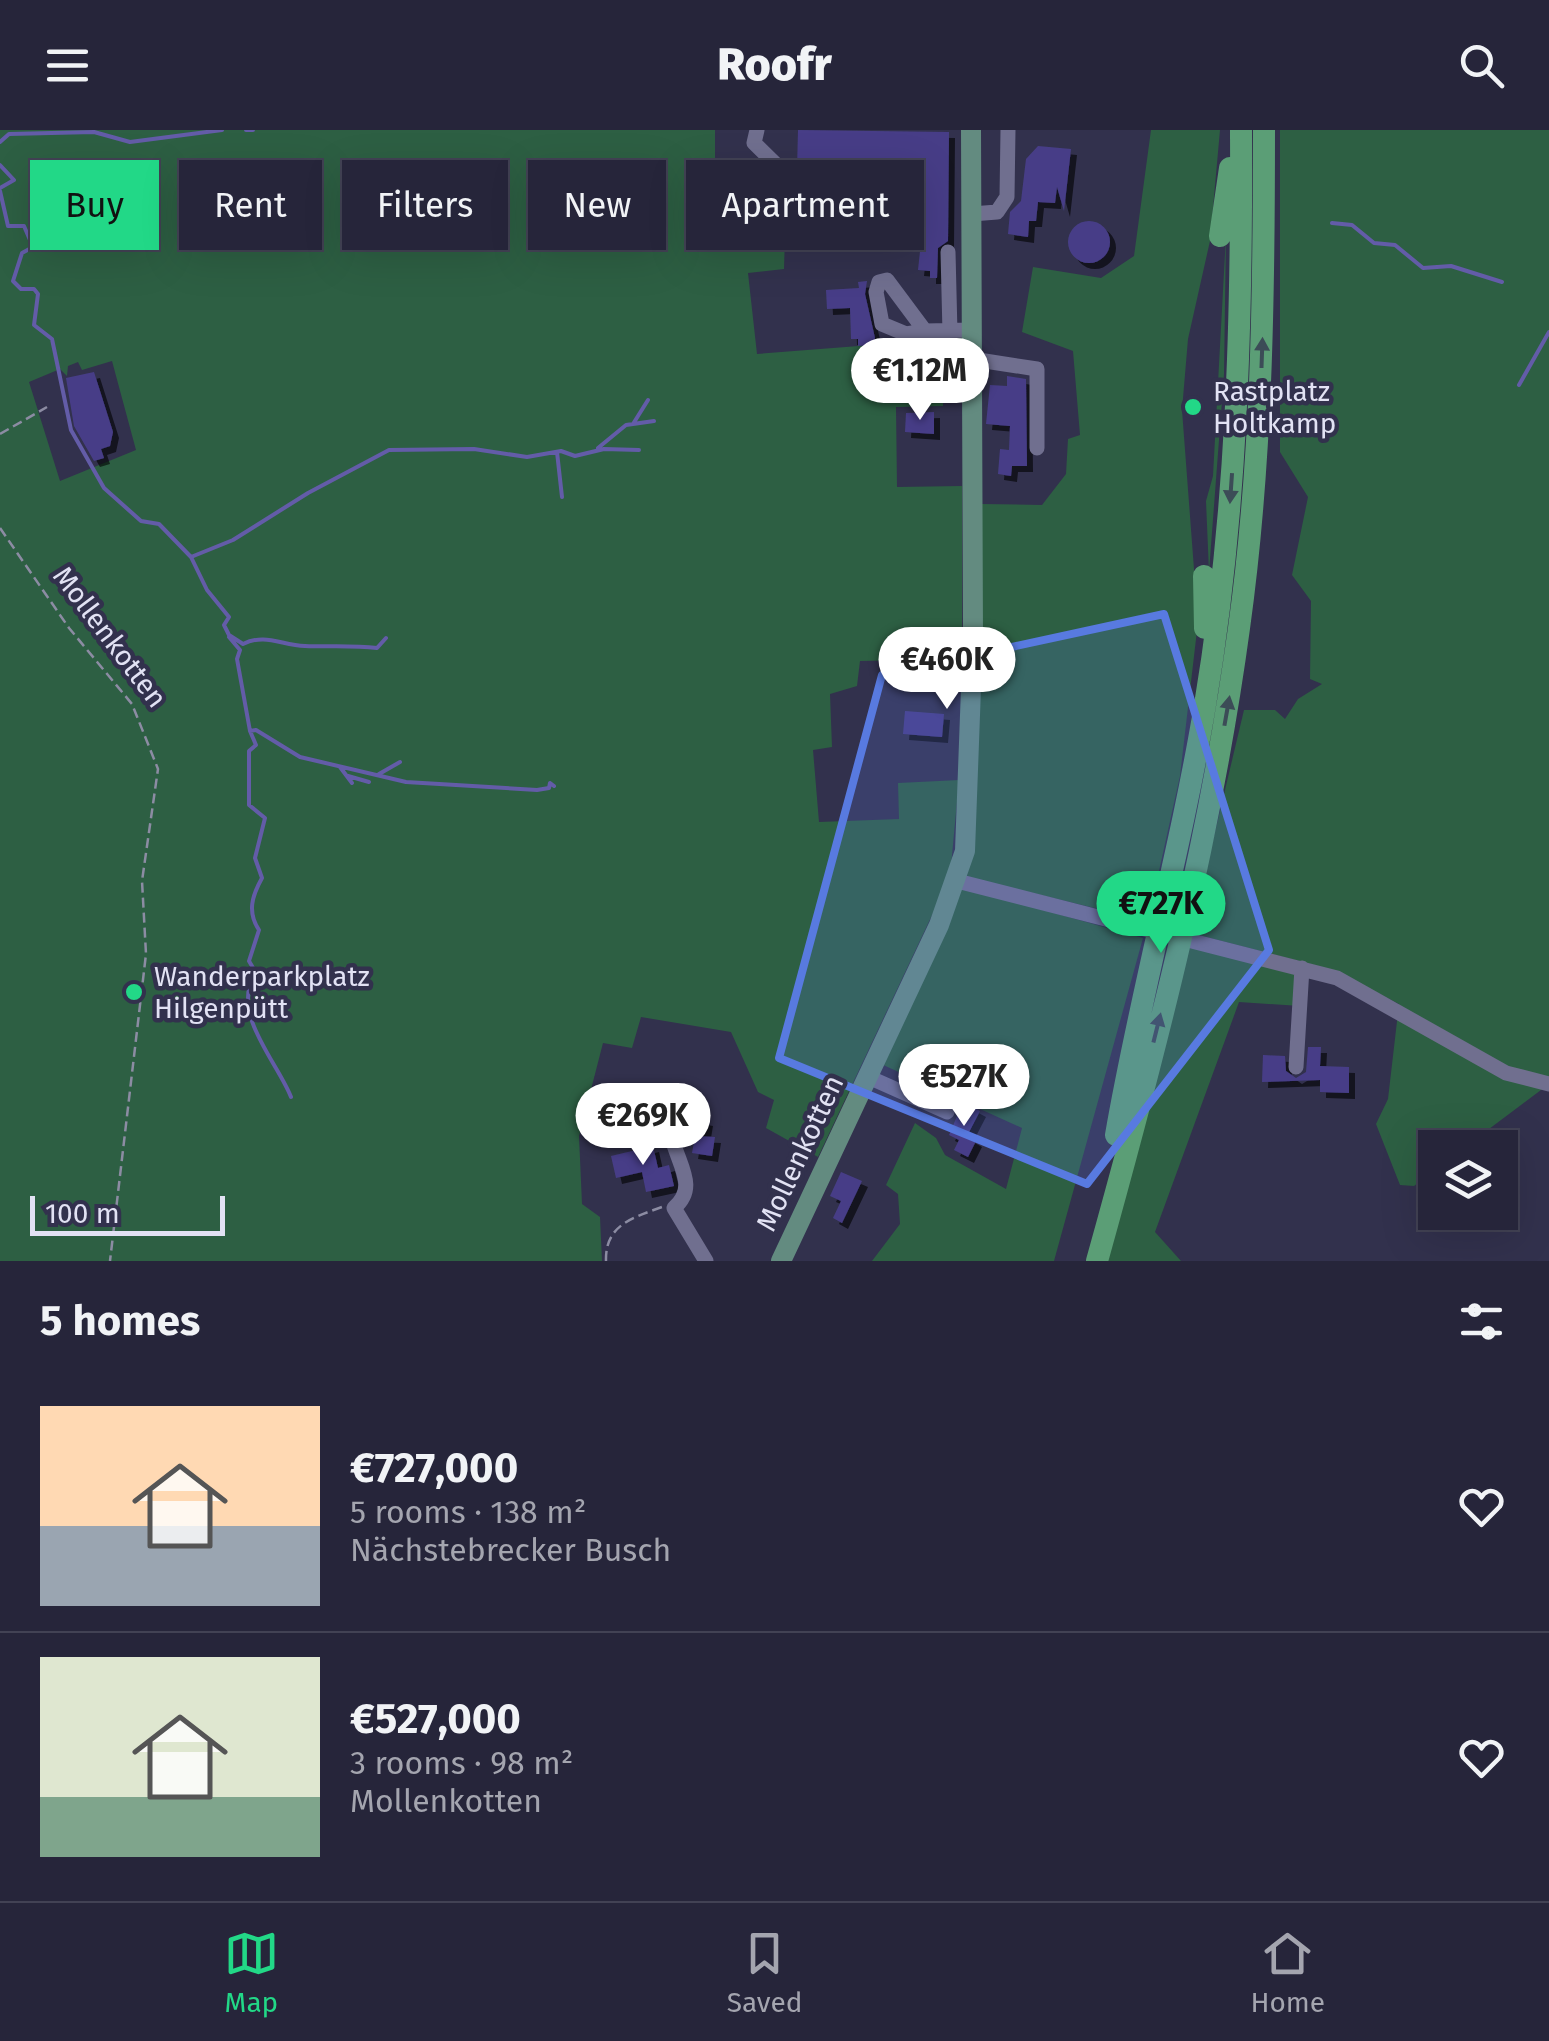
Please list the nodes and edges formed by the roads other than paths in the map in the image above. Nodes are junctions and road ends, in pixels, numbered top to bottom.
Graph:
1 (756, 130) edge
2 (971, 130) edge
3 (1008, 130) edge
4 (1238, 130) edge
5 (1264, 130) edge
6 (771, 160) edge
7 (972, 214) junction
8 (1220, 236) dead end
9 (948, 252) dead end
10 (925, 330) dead end
11 (972, 330) junction
12 (950, 333) junction
13 (972, 360) junction
14 (1037, 448) dead end
15 (1204, 576) dead end
16 (1206, 702) junction
17 (958, 881) junction
18 (1302, 968) junction
19 (1296, 1068) dead end
20 (866, 1076) junction
21 (1549, 1084) edge
22 (947, 1112) dead end
23 (674, 1146) dead end
24 (706, 1261) edge
25 (782, 1261) edge
26 (1085, 1261) edge
27 (1097, 1261) edge

1 - 6 street
2 - 7 main road, Mollenkotten
3 - 7 street
4 - 8 highway
4 -> 16 highway
27 -> 5 highway
7 - 11 main road, Mollenkotten
9 - 12 street
10 - 12 street
11 - 12 street
11 - 13 main road, Mollenkotten
13 - 14 street
13 - 17 main road, Mollenkotten
15 - 16 highway
16 - 26 highway
17 - 18 street
17 - 20 main road, Mollenkotten
18 - 19 street
18 - 21 street
20 - 22 street
20 - 25 main road, Mollenkotten
23 - 24 street

